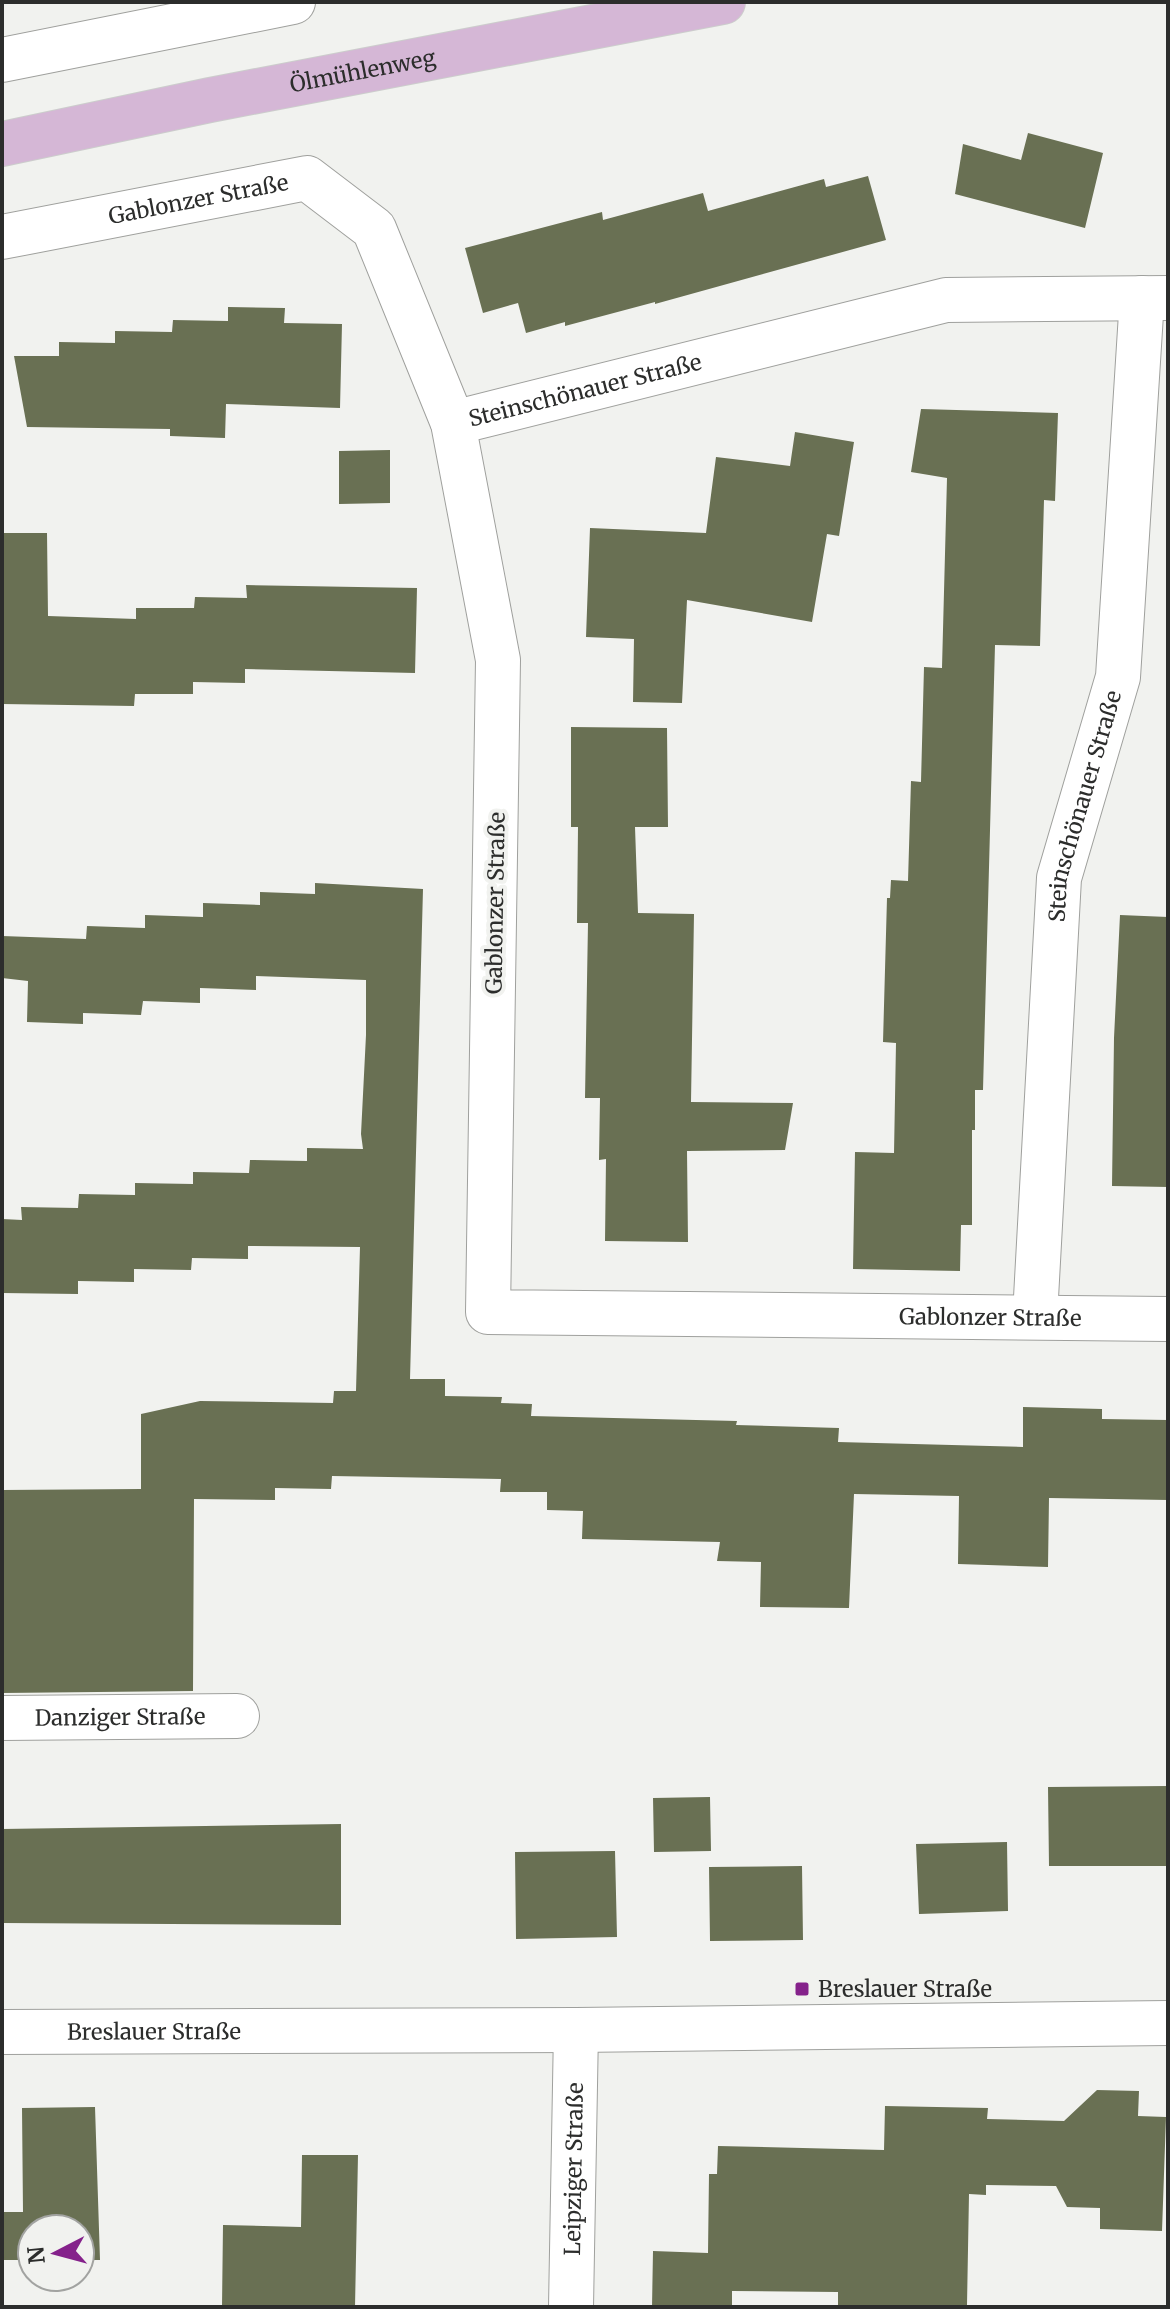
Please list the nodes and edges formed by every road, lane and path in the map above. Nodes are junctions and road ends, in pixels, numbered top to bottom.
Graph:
1 (293, 2) edge
2 (723, 2) edge
3 (230, 8) edge
4 (2, 60) edge
5 (2, 144) edge
6 (2, 237) edge
7 (1155, 298) edge
8 (453, 423) junction
9 (1035, 1316) junction
10 (1168, 1319) edge
11 (237, 1716) dead end
12 (2, 1718) edge
13 (1168, 2023) edge
14 (576, 2030) junction
15 (2, 2032) edge
16 (571, 2307) edge

1 - 3 street
2 - 5 main road, Ölmühlenweg
3 - 4 street
6 - 8 street, Gablonzer Straße
7 - 8 street, Steinschönauer Straße
7 - 9 street, Steinschönauer Straße
8 - 9 street, Gablonzer Straße
9 - 10 street, Gablonzer Straße
11 - 12 street, Danziger Straße
13 - 14 street, Breslauer Straße
14 - 15 street, Breslauer Straße
14 - 16 street, Leipziger Straße

